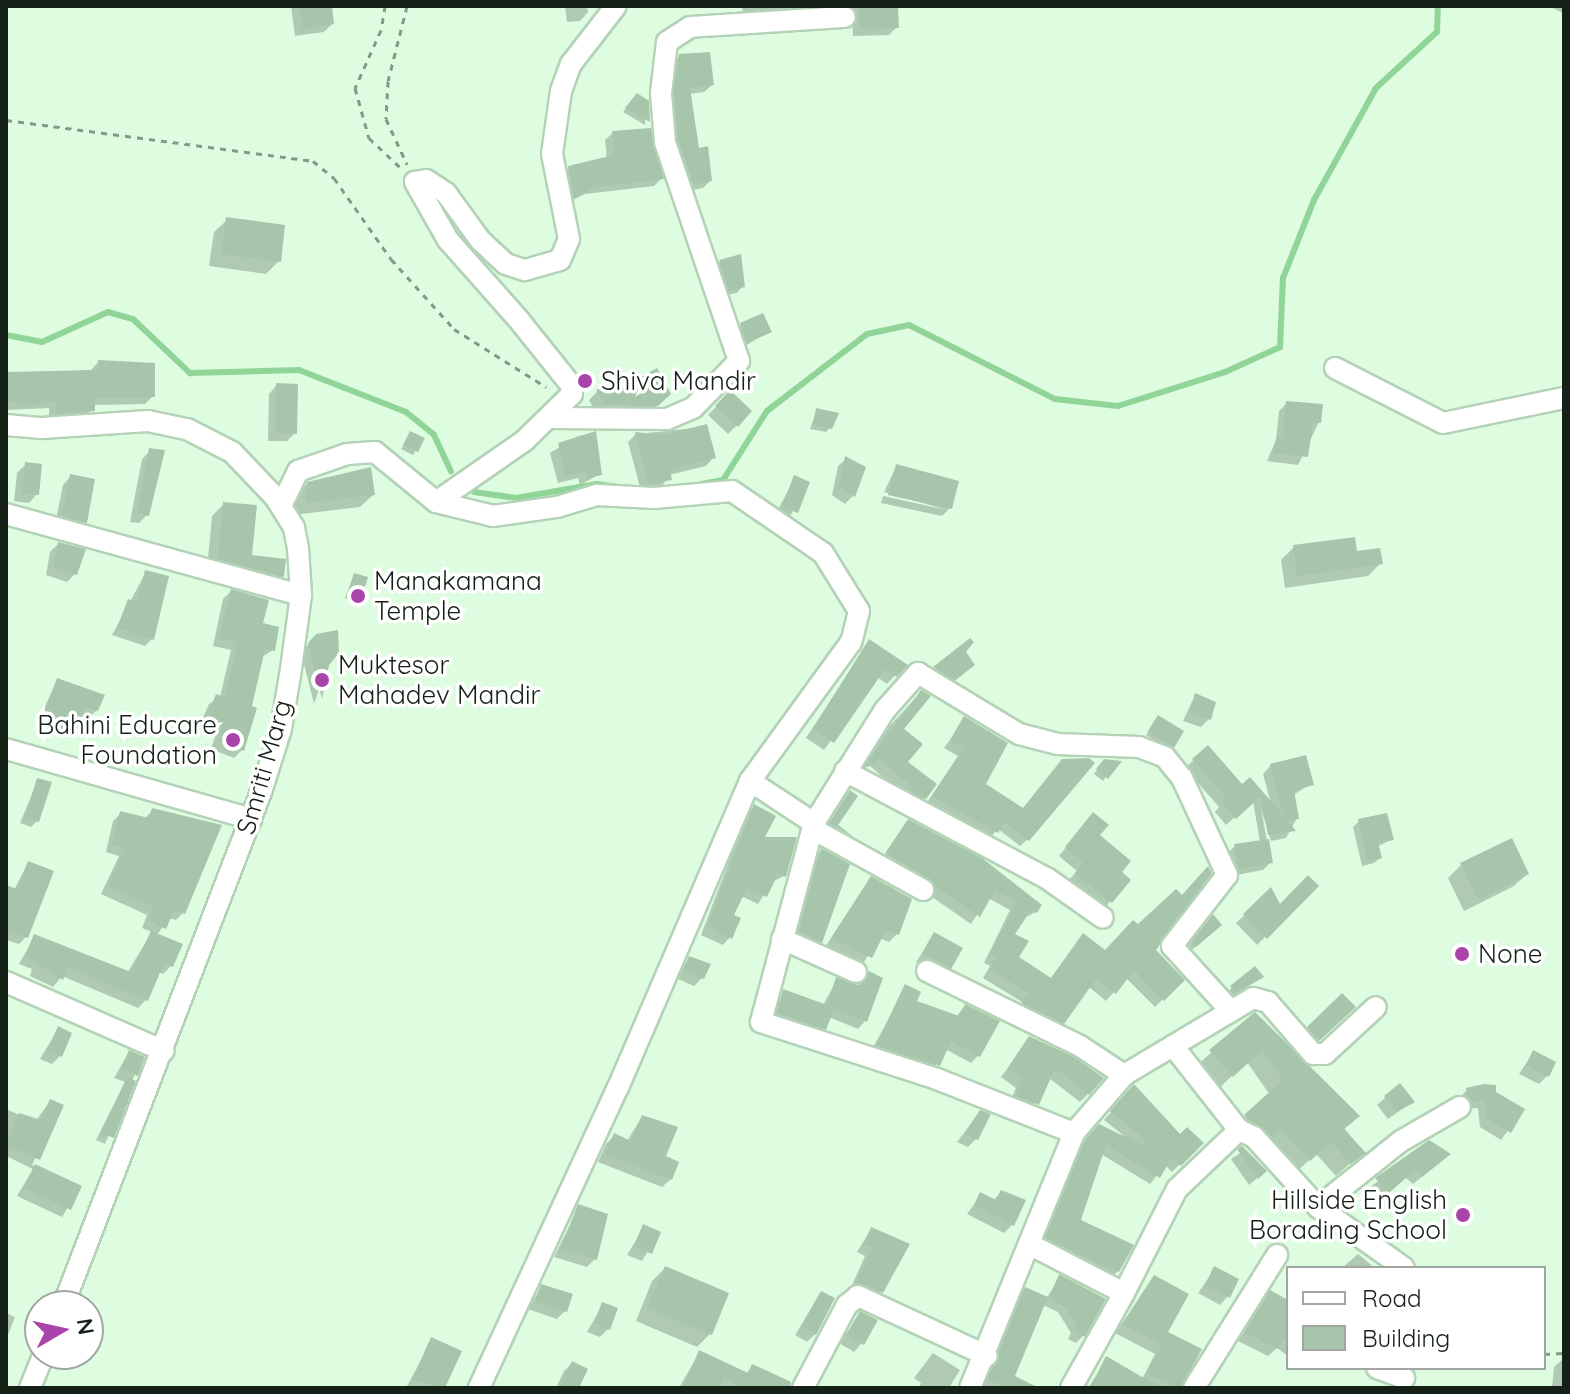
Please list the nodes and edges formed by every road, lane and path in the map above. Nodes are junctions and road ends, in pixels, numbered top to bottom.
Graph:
1 (385, 6) edge
2 (407, 6) edge
3 (616, 6) edge
4 (845, 17) dead end
5 (6, 120) edge
6 (415, 182) junction
7 (1335, 368) dead end
8 (1564, 398) edge
9 (557, 411) junction
10 (6, 425) edge
11 (436, 502) junction
12 (281, 506) junction
13 (6, 514) edge
14 (301, 595) junction
15 (6, 749) edge
16 (845, 771) junction
17 (750, 781) junction
18 (251, 819) junction
19 (813, 826) junction
20 (923, 890) dead end
21 (1103, 918) dead end
22 (782, 939) junction
23 (927, 971) dead end
24 (856, 972) dead end
25 (6, 982) edge
26 (1376, 1007) dead end
27 (1231, 1011) junction
28 (1173, 1046) junction
29 (164, 1051) junction
30 (1124, 1075) junction
31 (1460, 1107) dead end
32 (1239, 1130) junction
33 (1074, 1133) junction
34 (1318, 1207) junction
35 (1029, 1244) junction
36 (1277, 1255) dead end
37 (1401, 1266) edge
38 (69, 1290) edge
39 (1124, 1293) junction
40 (987, 1356) junction
41 (1383, 1370) edge
42 (1405, 1378) edge
43 (479, 1388) edge
44 (803, 1388) edge
45 (970, 1388) edge
46 (1071, 1388) edge
47 (1194, 1388) edge

1 - 6 path
2 - 6 path
3 - 6 street
4 - 9 street
5 - 9 path
6 - 9 street
7 - 8 street
9 - 11 street
10 - 12 street, Smriti Marg
11 - 12 street
11 - 17 street
12 - 14 street, Smriti Marg
13 - 14 street
14 - 18 street, Smriti Marg
15 - 18 street
16 - 19 street
16 - 21 street
16 - 27 street
17 - 19 street
17 - 43 street
18 - 29 street, Smriti Marg
19 - 20 street
19 - 22 street
22 - 24 street
22 - 33 street
23 - 30 street
25 - 29 street
26 - 27 street
27 - 28 street
28 - 30 street
28 - 32 street
29 - 38 street, Smriti Marg
30 - 33 street
31 - 34 street
32 - 34 street
32 - 39 street
33 - 35 street
34 - 37 street
35 - 39 street
35 - 40 street
36 - 47 street
39 - 46 street
40 - 44 street
40 - 45 street
41 - 42 street

